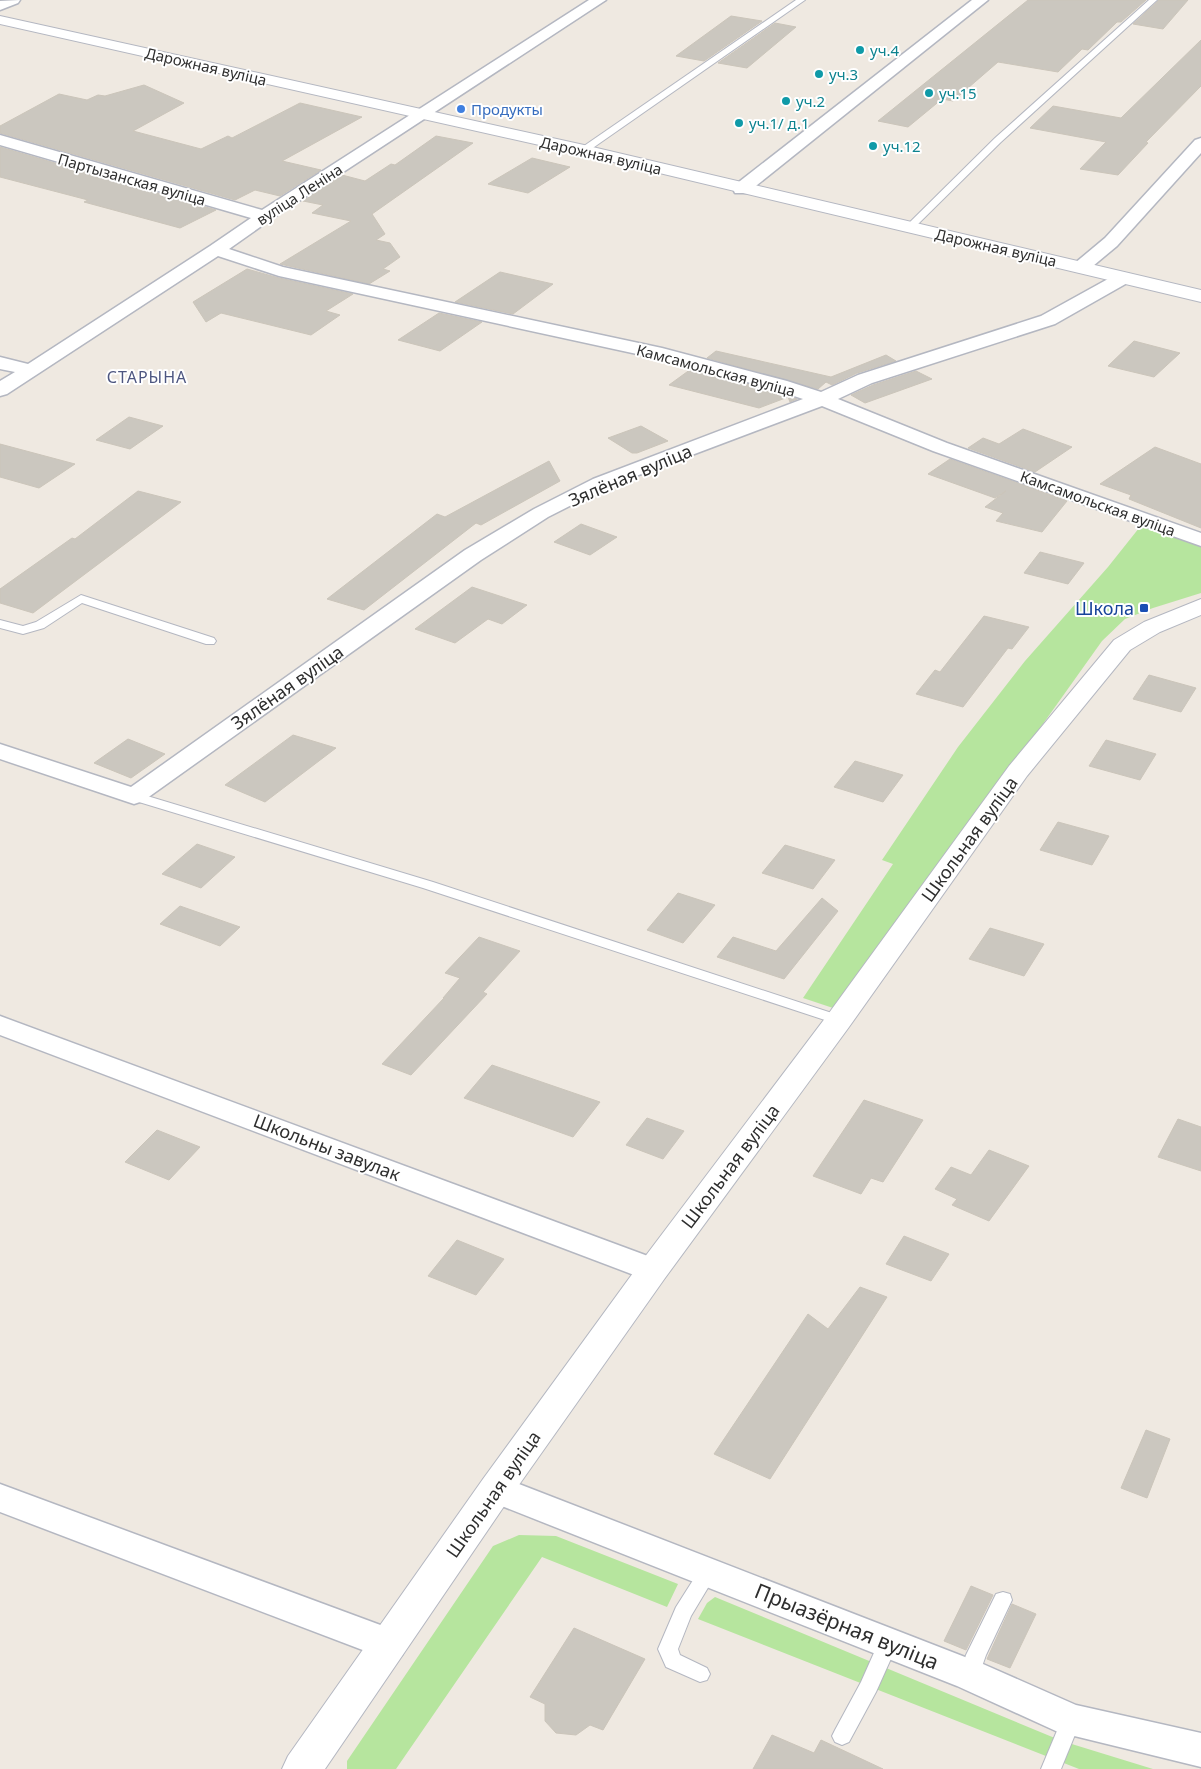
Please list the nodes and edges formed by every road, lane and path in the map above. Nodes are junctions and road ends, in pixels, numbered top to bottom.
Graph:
1 (13, 0) edge
2 (801, 0) edge
3 (981, 0) edge
4 (1154, 0) edge
5 (596, 1) edge
6 (0, 6) edge
7 (0, 20) edge
8 (424, 114) junction
9 (0, 140) edge
10 (1201, 143) edge
11 (584, 150) junction
12 (741, 189) junction
13 (264, 216) junction
14 (910, 227) junction
15 (216, 250) junction
16 (1081, 267) junction
17 (1123, 278) junction
18 (1201, 296) edge
19 (0, 363) edge
20 (30, 370) junction
21 (0, 390) edge
22 (822, 399) junction
23 (1201, 540) edge
24 (1201, 606) edge
25 (0, 624) edge
26 (210, 640) dead end
27 (0, 751) edge
28 (134, 796) junction
29 (839, 1020) junction
30 (0, 1025) edge
31 (653, 1270) junction
32 (496, 1488) junction
33 (0, 1498) edge
34 (709, 1571) junction
35 (1003, 1600) dead end
36 (888, 1643) junction
37 (389, 1644) junction
38 (700, 1674) dead end
39 (970, 1675) junction
40 (1071, 1720) junction
41 (842, 1736) dead end
42 (1201, 1750) edge
43 (302, 1769) edge
44 (1051, 1769) edge

1 - 6 street
2 - 11 lane
3 - 12 street
4 - 14 lane
5 - 8 street, вуліца Леніна
7 - 8 main road, Дарожная вуліца
8 - 11 main road, Дарожная вуліца
8 - 13 street, вуліца Леніна
9 - 13 street, Партызанская вуліца
10 - 16 street
11 - 12 main road, Дарожная вуліца
12 - 14 main road, Дарожная вуліца
13 - 15 street, вуліца Леніна
14 - 16 main road, Дарожная вуліца
15 - 20 street, вуліца Леніна
15 - 22 street, Камсамольская вуліца
16 - 17 main road, Дарожная вуліца
17 - 18 main road, Дарожная вуліца
17 - 22 street, Зялёная вуліца
19 - 20 street
20 - 21 street, вуліца Леніна
22 - 23 street, Камсамольская вуліца
22 - 28 street, Зялёная вуліца
24 - 29 main road, Школьная вуліца
25 - 26 lane
27 - 28 street
28 - 29 lane
29 - 31 main road, Школьная вуліца
30 - 31 street, Школьны завулак
31 - 32 main road, Школьная вуліца
32 - 34 street, Прыазёрная вуліца
32 - 37 main road, Школьная вуліца
33 - 37 street
34 - 36 street, Прыазёрная вуліца
34 - 38 lane
35 - 39 lane
36 - 39 street, Прыазёрная вуліца
36 - 41 lane
37 - 43 main road, Школьная вуліца
39 - 40 street, Прыазёрная вуліца
40 - 42 street, Прыазёрная вуліца
40 - 44 lane

